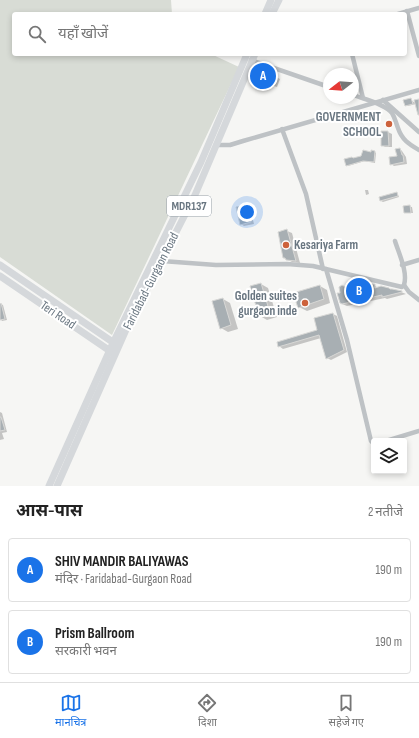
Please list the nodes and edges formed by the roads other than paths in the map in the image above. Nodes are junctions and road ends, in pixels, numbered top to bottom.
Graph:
1 (271, 0) edge
2 (279, 0) edge
3 (419, 8) edge
4 (266, 12) edge
5 (273, 12) edge
6 (407, 12) joint
7 (250, 56) edge
8 (352, 56) edge
9 (419, 56) edge
10 (323, 84) edge
11 (419, 90) edge
12 (359, 97) edge
13 (363, 98) junction
14 (383, 100) junction
15 (374, 102) junction
16 (282, 129) junction
17 (419, 132) edge
18 (217, 145) junction
19 (419, 150) edge
20 (395, 241) dead end
21 (419, 260) edge
22 (162, 261) junction
23 (0, 265) edge
24 (402, 265) junction
25 (325, 269) junction
26 (0, 276) edge
27 (404, 285) junction
28 (419, 300) edge
29 (116, 345) junction
30 (112, 352) junction
31 (419, 431) edge
32 (396, 438) edge
33 (371, 441) edge
34 (49, 486) edge
35 (57, 486) edge

1 - 4 main road
2 - 5 main road
3 - 6 street
6 - 9 street
7 - 10 street
7 - 18 main road, Faridabad-Gurgaon Road / MDR137
7 - 29 main road, Faridabad-Gurgaon Road / MDR137
8 - 13 street
11 - 14 street
12 - 13 street
13 - 15 street
14 - 15 street
14 - 17 street
15 - 16 street
15 - 19 street
16 - 18 street
16 - 25 street
18 - 22 main road, Faridabad-Gurgaon Road / MDR137
20 - 24 street
21 - 24 street
22 - 25 street
22 - 29 main road, Faridabad-Gurgaon Road / MDR137
23 - 29 main road
24 - 27 street
25 - 27 street
25 - 33 street
26 - 30 main road, Teri Road
27 - 28 street
29 - 30 main road, Faridabad-Gurgaon Road / MDR137
30 - 34 main road, Faridabad-Gurgaon Road / MDR137
30 - 35 main road, Faridabad-Gurgaon Road / MDR137
31 - 32 street

